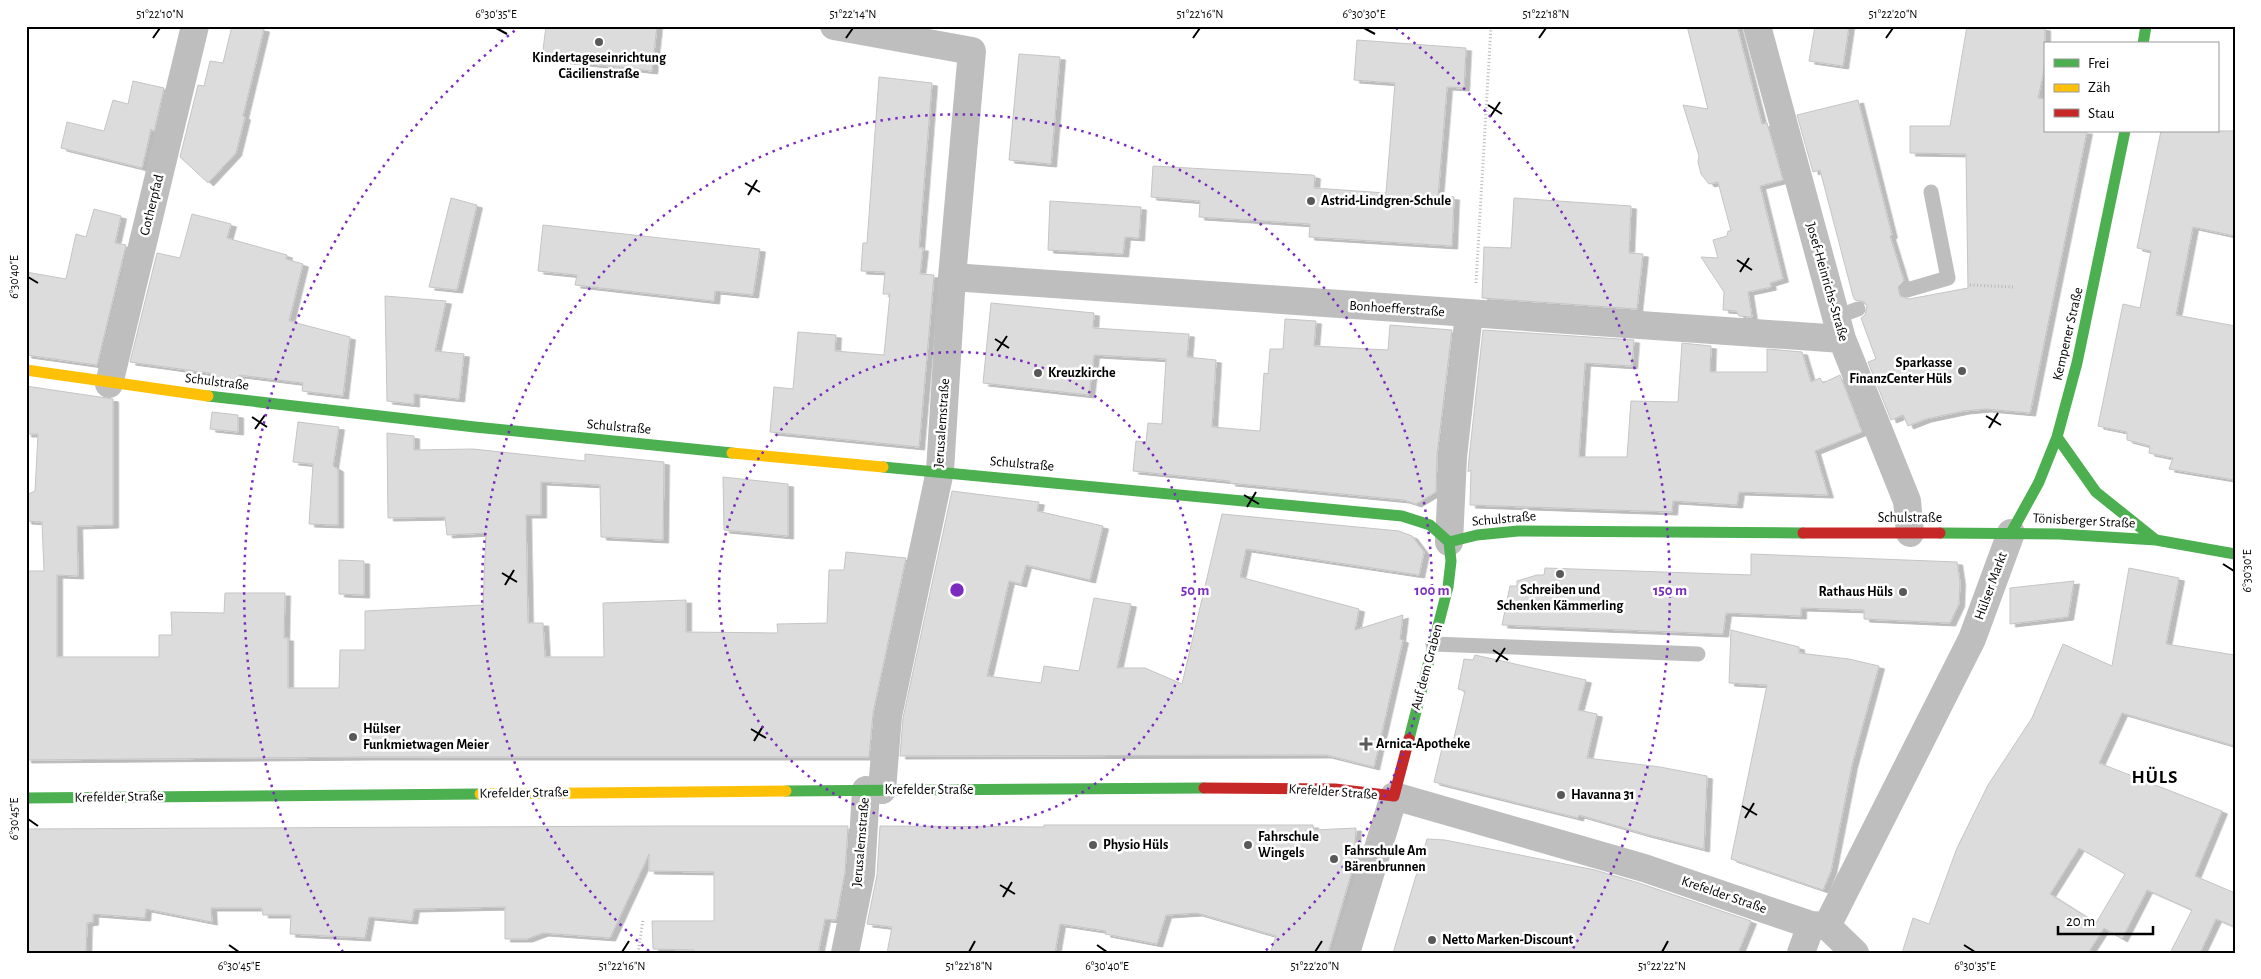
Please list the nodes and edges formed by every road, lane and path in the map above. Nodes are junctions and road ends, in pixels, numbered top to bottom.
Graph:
1 (195, 26) edge
2 (834, 26) edge
3 (1491, 26) edge
4 (1757, 26) edge
5 (2146, 26) edge
6 (2143, 42) edge
7 (2125, 132) edge
8 (1930, 192) dead end
9 (952, 277) junction
10 (1948, 278) junction
11 (2014, 287) dead end
12 (1907, 290) dead end
13 (1470, 314) junction
14 (1845, 322) junction
15 (26, 370) edge
16 (109, 384) junction
17 (2057, 437) junction
18 (940, 472) junction
19 (1910, 533) junction
20 (2011, 533) junction
21 (2156, 540) junction
22 (1449, 542) junction
23 (2235, 554) edge
24 (1433, 644) junction
25 (1698, 654) dead end
26 (874, 790) junction
27 (1394, 796) junction
28 (26, 798) edge
29 (643, 920) dead end
30 (1819, 926) junction
31 (638, 953) edge
32 (845, 953) edge
33 (1346, 953) edge
34 (1801, 953) edge
35 (1855, 953) edge

1 - 16 street, Gotherpfad
2 - 9 street, Jerusalemstraße
3 - 13 path
4 - 14 street, Josef-Heinrichs-Straße
5 - 6 street
7 - 17 street, Kempener Straße
8 - 10 lane
9 - 13 street, Bonhoefferstraße
9 - 18 street, Jerusalemstraße
10 - 11 path
10 - 12 lane
13 - 14 street, Bonhoefferstraße
13 - 22 street, Auf dem Graben
14 - 19 street, Josef-Heinrichs-Straße
15 - 16 street, Schulstraße
16 - 18 street, Schulstraße
17 - 20 street, Kempener Straße
17 - 21 street, Tönisberger Straße
18 - 22 street, Schulstraße
18 - 26 street, Jerusalemstraße
19 - 20 street, Schulstraße
19 - 22 street, Schulstraße
20 - 21 street, Tönisberger Straße
20 - 30 street, Hülser Markt
21 - 23 street, Tönisberger Straße
22 - 24 street, Auf dem Graben
24 - 25 lane
24 - 27 street, Auf dem Graben
26 - 27 street, Krefelder Straße
26 - 28 street, Krefelder Straße
26 - 32 street, Jerusalemstraße
27 - 30 street, Krefelder Straße
27 - 33 street, Auf dem Graben
29 - 31 path
30 - 34 street
30 - 35 street

